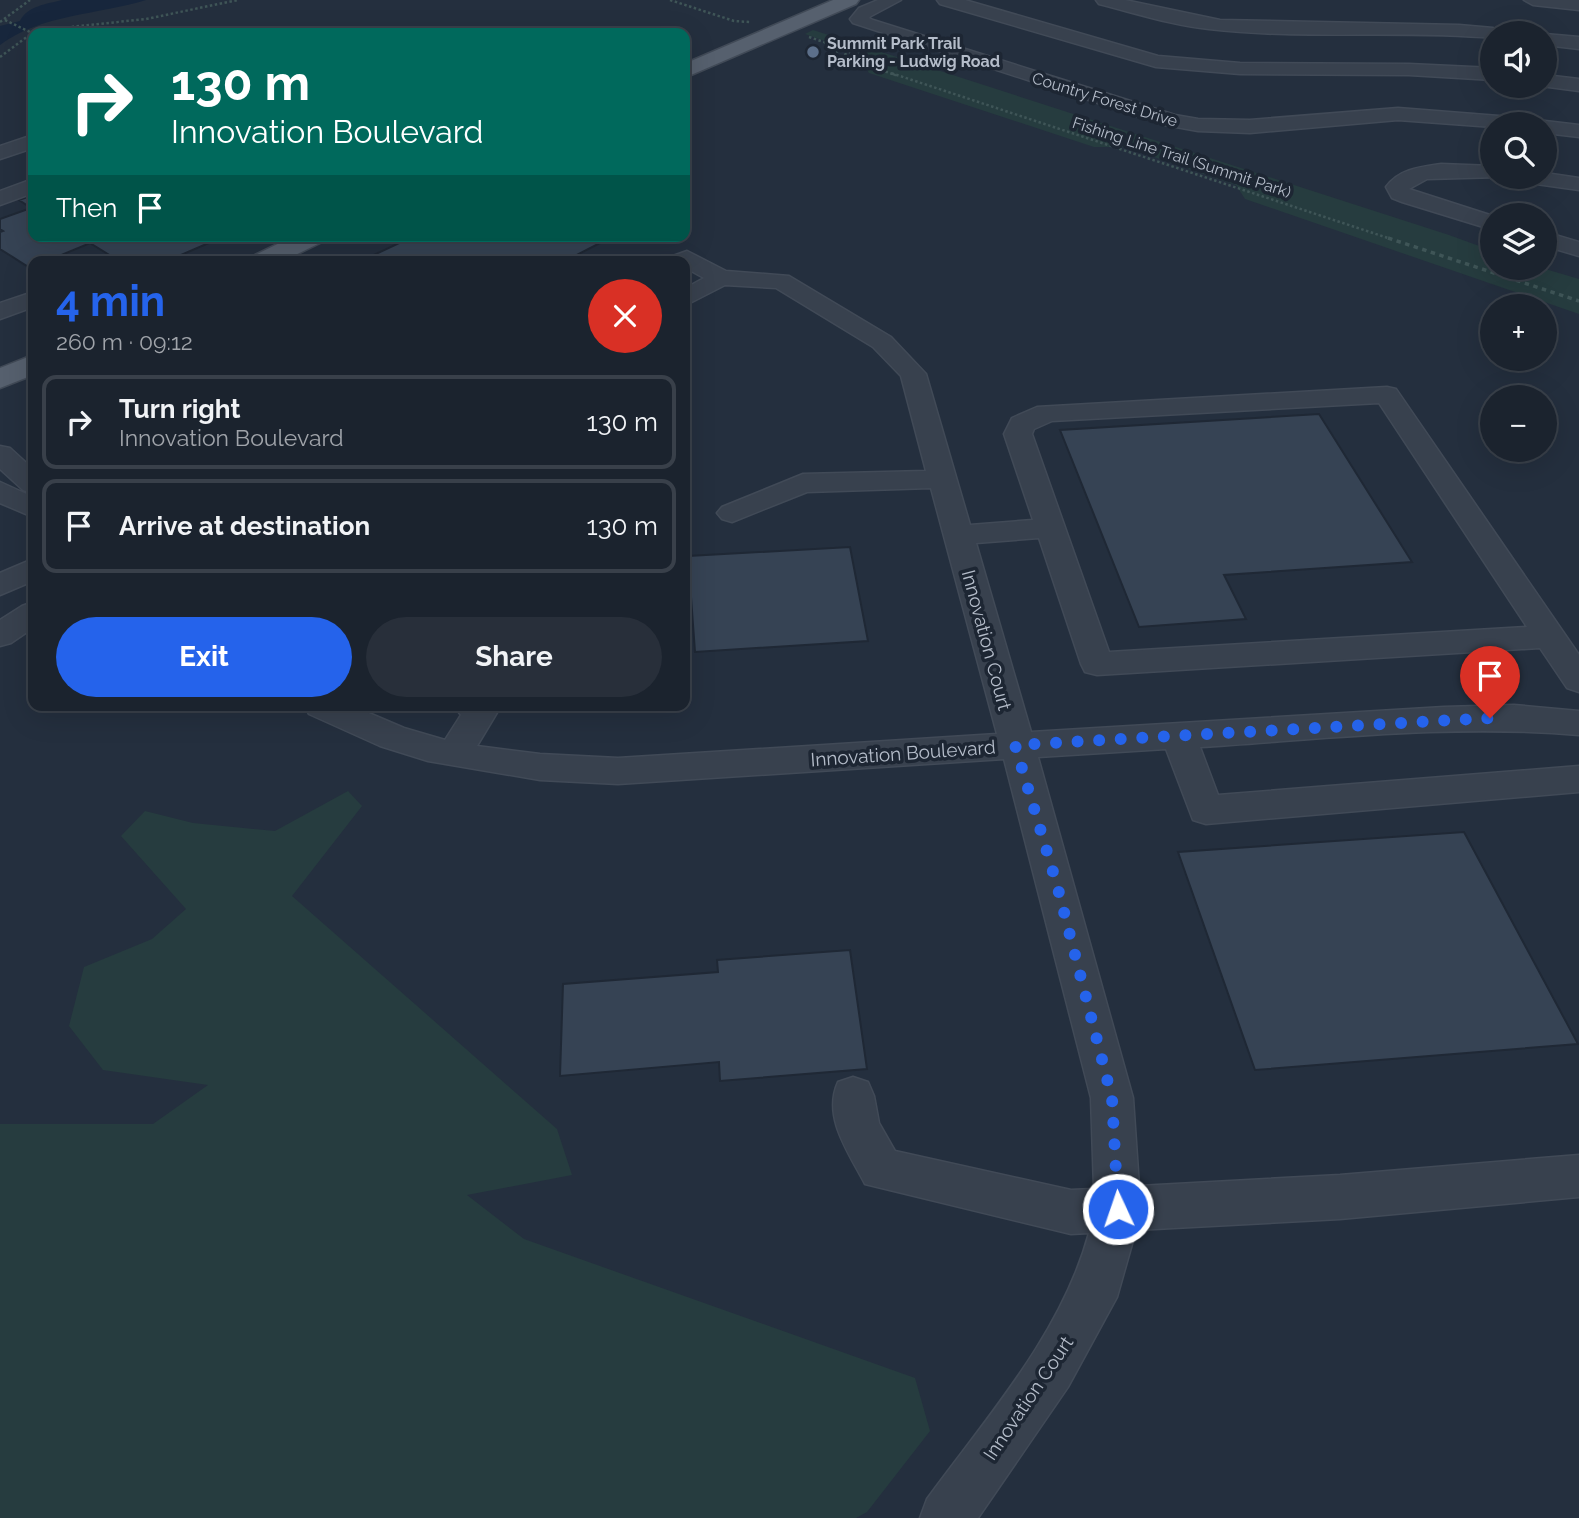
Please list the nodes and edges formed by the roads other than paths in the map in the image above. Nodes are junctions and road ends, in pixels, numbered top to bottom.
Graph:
1 (849, 0) edge
2 (892, 0) edge
3 (946, 0) edge
4 (1105, 0) edge
5 (1532, 0) edge
6 (1579, 5) edge
7 (1480, 32) edge
8 (1557, 41) edge
9 (1557, 43) edge
10 (1579, 43) edge
11 (1579, 58) edge
12 (690, 69) edge
13 (1480, 73) edge
14 (1557, 82) edge
15 (1579, 85) edge
16 (1480, 120) edge
17 (1557, 128) edge
18 (1579, 131) edge
19 (28, 143) edge
20 (0, 153) edge
21 (28, 164) edge
22 (1480, 170) edge
23 (0, 174) edge
24 (1557, 181) edge
25 (1579, 184) edge
26 (28, 188) edge
27 (0, 198) edge
28 (1480, 219) edge
29 (302, 242) edge
30 (1557, 243) edge
31 (1579, 249) edge
32 (273, 256) edge
33 (690, 260) edge
34 (722, 278) junction
35 (690, 296) edge
36 (28, 301) edge
37 (0, 312) edge
38 (28, 366) edge
39 (0, 379) edge
40 (0, 454) edge
41 (28, 479) edge
42 (942, 479) junction
43 (0, 491) edge
44 (28, 505) edge
45 (732, 513) dead end
46 (1049, 528) junction
47 (957, 535) junction
48 (28, 573) edge
49 (0, 585) edge
50 (28, 616) edge
51 (0, 635) edge
52 (1551, 636) junction
53 (1579, 680) edge
54 (331, 711) edge
55 (477, 711) edge
56 (1579, 723) edge
57 (1178, 735) junction
58 (1015, 745) junction
59 (453, 755) junction
60 (1579, 779) edge
61 (853, 1096) dead end
62 (1579, 1176) edge
63 (1118, 1209) junction
64 (946, 1518) edge

1 - 12 main road
2 - 16 street, Country Forest Drive
3 - 13 street
4 - 7 street
5 - 6 street
8 - 10 street
9 - 11 street
14 - 15 street
17 - 18 street
19 - 20 street
21 - 23 street
22 - 28 street
24 - 25 street
26 - 27 street
29 - 32 main road
30 - 31 street
33 - 34 street
34 - 35 street
34 - 42 street, Innovation Court
36 - 37 street
38 - 39 main road
40 - 41 street
42 - 45 street
42 - 47 street, Innovation Court
43 - 44 street
46 - 47 street
46 - 52 street
46 - 52 street
47 - 58 street, Innovation Court
48 - 49 street
50 - 51 street
52 - 53 street
54 - 59 street, Innovation Boulevard
55 - 59 street
56 - 57 street, Innovation Boulevard
57 - 58 street, Innovation Boulevard
57 - 60 street
58 - 59 street, Innovation Boulevard
58 - 63 street, Innovation Court
61 - 63 street
62 - 63 street
63 - 64 street, Innovation Court

